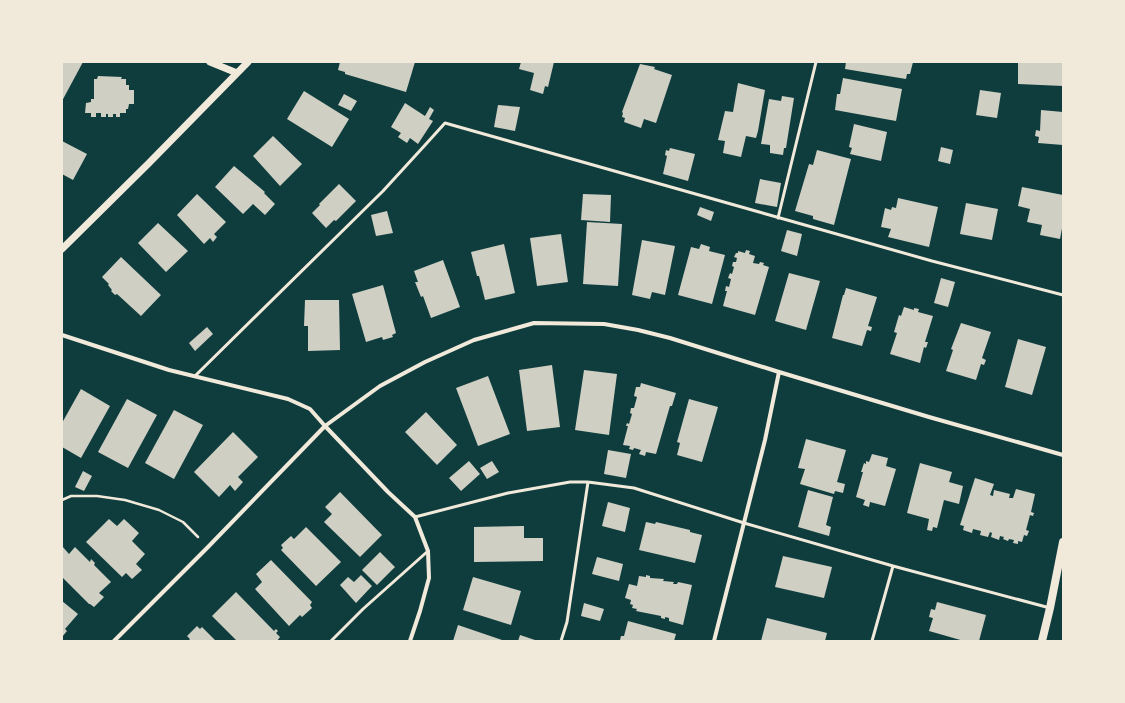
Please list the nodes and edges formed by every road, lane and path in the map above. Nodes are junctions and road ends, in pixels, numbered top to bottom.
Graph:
1 (210, 62) edge
2 (248, 62) edge
3 (816, 62) edge
4 (237, 73) junction
5 (778, 218) junction
6 (62, 248) edge
7 (1063, 295) edge
8 (62, 335) edge
9 (779, 372) junction
10 (195, 376) junction
11 (325, 426) junction
12 (1063, 455) edge
13 (588, 482) junction
14 (62, 500) edge
15 (415, 517) junction
16 (744, 523) junction
17 (1063, 542) edge
18 (208, 547) junction
19 (428, 551) junction
20 (893, 566) junction
21 (1050, 608) junction
22 (114, 641) edge
23 (331, 641) edge
24 (410, 641) edge
25 (561, 641) edge
26 (714, 641) edge
27 (872, 641) edge
28 (1042, 641) edge

1 - 4 street
2 - 4 street
3 - 5 lane
4 - 6 street
5 - 7 lane
5 - 10 lane
8 - 10 street
9 - 11 street
9 - 12 street
9 - 16 street
10 - 11 street
11 - 15 street
11 - 18 street
13 - 15 lane
13 - 16 lane
13 - 25 lane
14 - 18 path
15 - 19 street
16 - 20 lane
16 - 26 street
17 - 21 main road
18 - 22 street
19 - 23 lane
19 - 24 street
20 - 21 lane
20 - 27 lane
21 - 28 main road

